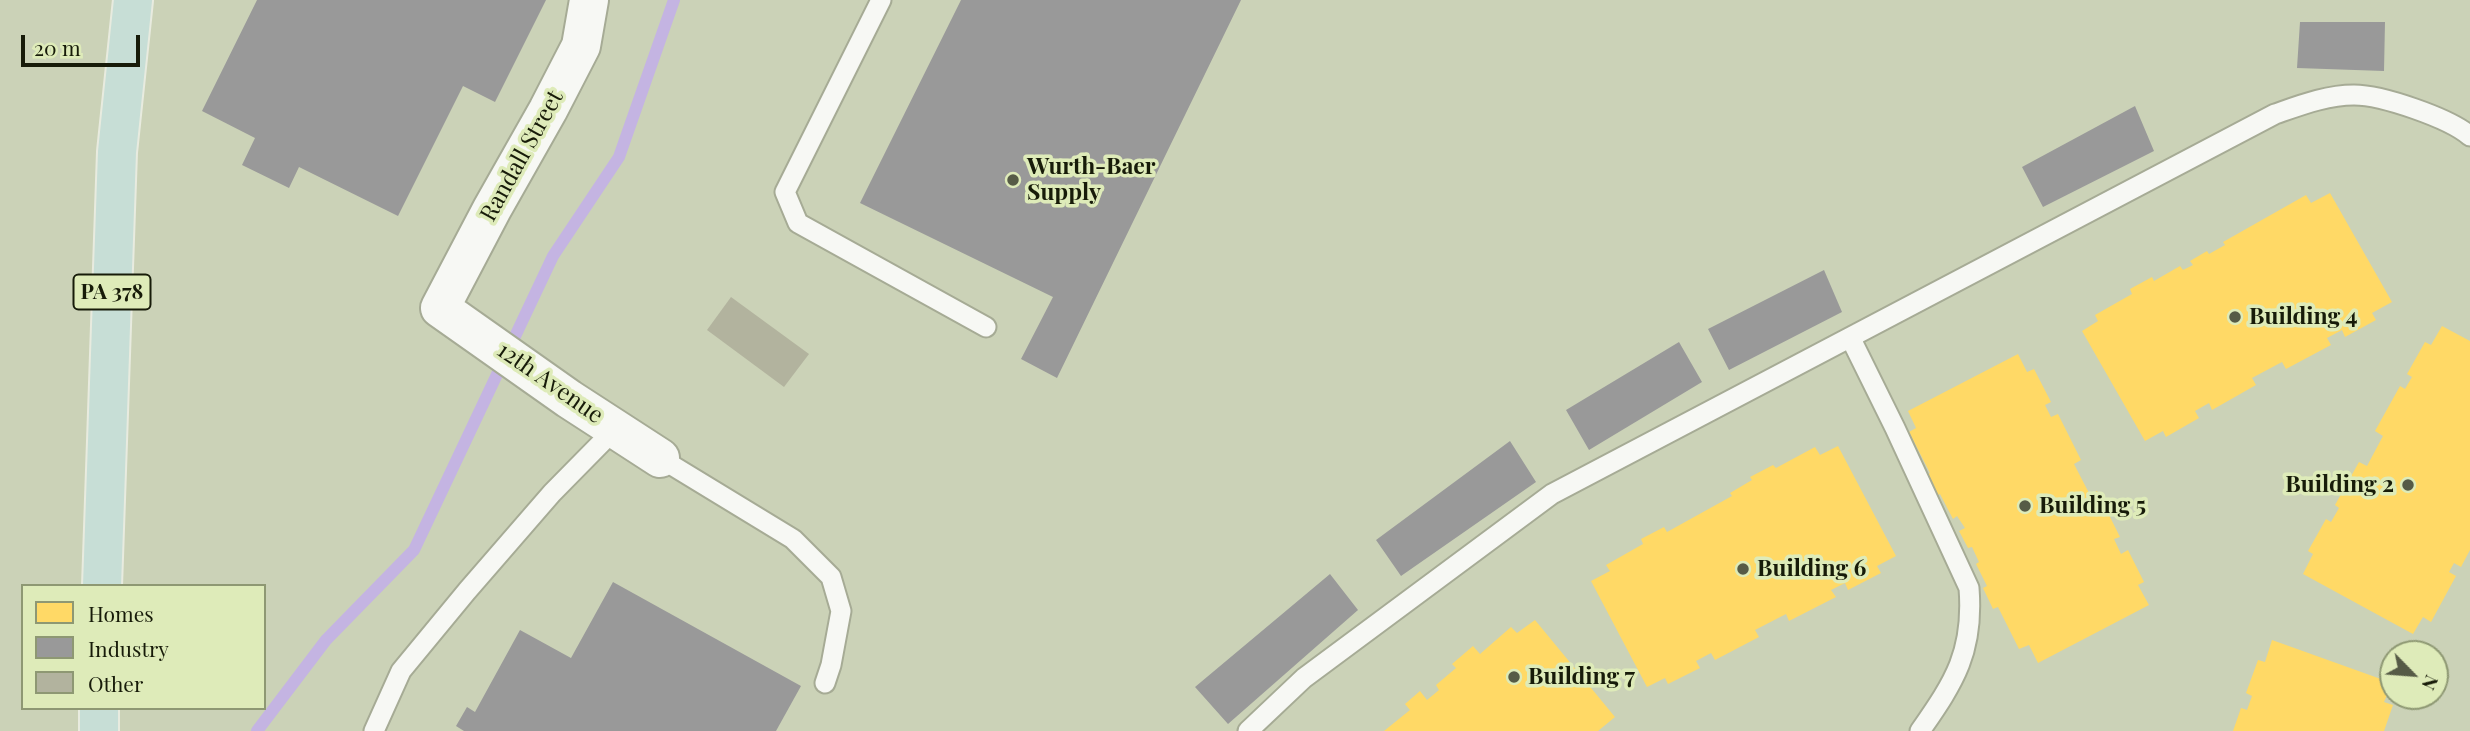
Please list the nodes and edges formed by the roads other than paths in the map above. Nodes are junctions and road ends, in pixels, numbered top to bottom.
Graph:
1 (134, 0) edge
2 (589, 0) edge
3 (881, 0) edge
4 (2470, 136) edge
5 (440, 308) joint
6 (985, 327) dead end
7 (1851, 339) junction
8 (615, 429) junction
9 (660, 458) joint
10 (102, 584) edge
11 (825, 683) dead end
12 (99, 710) edge
13 (99, 731) edge
14 (374, 731) edge
15 (1248, 731) edge
16 (1920, 731) edge

1 - 10 highway, PA 378
2 - 5 street, Randall Street
3 - 6 lane
4 - 7 lane
5 - 8 street, 12th Avenue
7 - 15 lane
7 - 16 lane
8 - 9 street, 12th Avenue
8 - 14 lane
9 - 11 lane
12 - 13 highway

